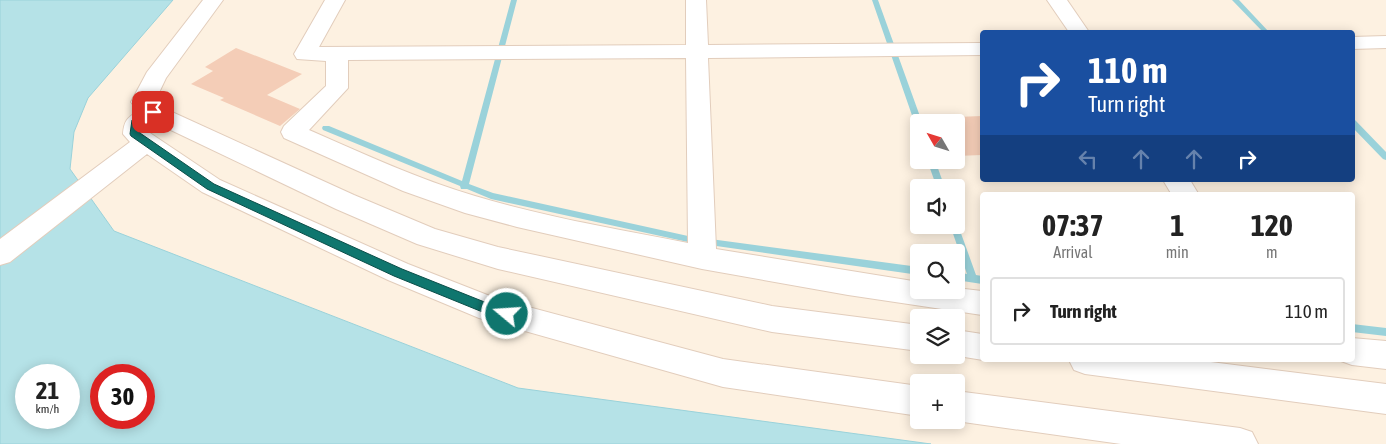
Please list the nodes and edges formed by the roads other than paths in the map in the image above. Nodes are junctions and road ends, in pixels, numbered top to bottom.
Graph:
1 (213, 0) edge
2 (335, 0) edge
3 (696, 0) edge
4 (1057, 0) edge
5 (1078, 30) edge
6 (1386, 42) edge
7 (1355, 43) edge
8 (980, 49) edge
9 (698, 50) junction
10 (337, 54) junction
11 (153, 112) junction
12 (146, 143) junction
13 (0, 254) edge
14 (702, 258) junction
15 (980, 303) edge
16 (910, 337) edge
17 (965, 344) edge
18 (980, 347) edge
19 (1355, 350) edge
20 (1386, 355) edge
21 (1100, 362) edge
22 (1386, 399) edge
23 (910, 400) edge
24 (965, 407) edge
25 (1240, 444) edge

1 - 11 street
2 - 10 street
3 - 9 street
4 - 5 street
6 - 7 street
8 - 9 street
9 - 10 street
9 - 14 street
10 - 14 street
11 - 12 street
11 - 16 street
12 - 13 street
12 - 23 street
14 - 15 street
17 - 18 street
19 - 20 street
21 - 22 street
24 - 25 street

